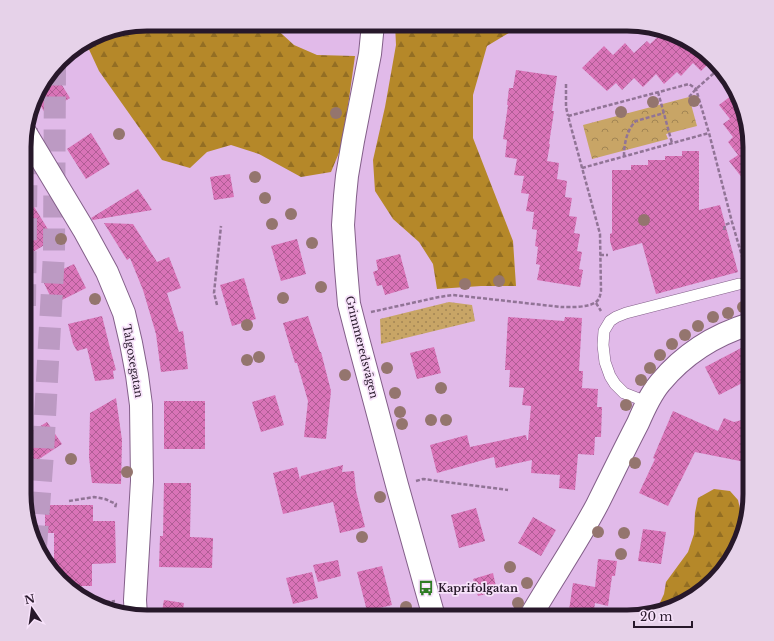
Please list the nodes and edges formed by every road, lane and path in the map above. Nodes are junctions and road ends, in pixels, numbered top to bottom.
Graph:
1 (372, 31) edge
2 (715, 72) edge
3 (566, 84) dead end
4 (696, 89) junction
5 (658, 92) junction
6 (689, 97) dead end
7 (664, 113) junction
8 (568, 116) junction
9 (709, 133) junction
10 (31, 142) edge
11 (672, 143) junction
12 (624, 156) junction
13 (582, 168) junction
14 (732, 222) junction
15 (221, 226) dead end
16 (724, 230) dead end
17 (600, 255) junction
18 (608, 255) dead end
19 (743, 259) edge
20 (740, 284) dead end
21 (217, 305) dead end
22 (366, 313) dead end
23 (743, 326) edge
24 (647, 402) junction
25 (411, 481) dead end
26 (508, 490) dead end
27 (69, 502) dead end
28 (115, 508) dead end
29 (136, 610) edge
30 (432, 610) edge
31 (534, 610) edge

1 - 30 street, Grimmeredsvägen
2 - 4 path
3 - 8 path
4 - 5 path
4 - 6 path
4 - 9 path
5 - 7 path
5 - 8 path
7 - 11 path
7 - 12 path
8 - 13 path
9 - 11 path
9 - 14 path
10 - 29 street, Talgoxegatan
11 - 12 path
12 - 13 path
13 - 17 path
14 - 16 path
14 - 19 path
15 - 21 path
17 - 18 path
17 - 22 path
20 - 24 lane
23 - 24 street
24 - 31 street
25 - 26 path
27 - 28 path

